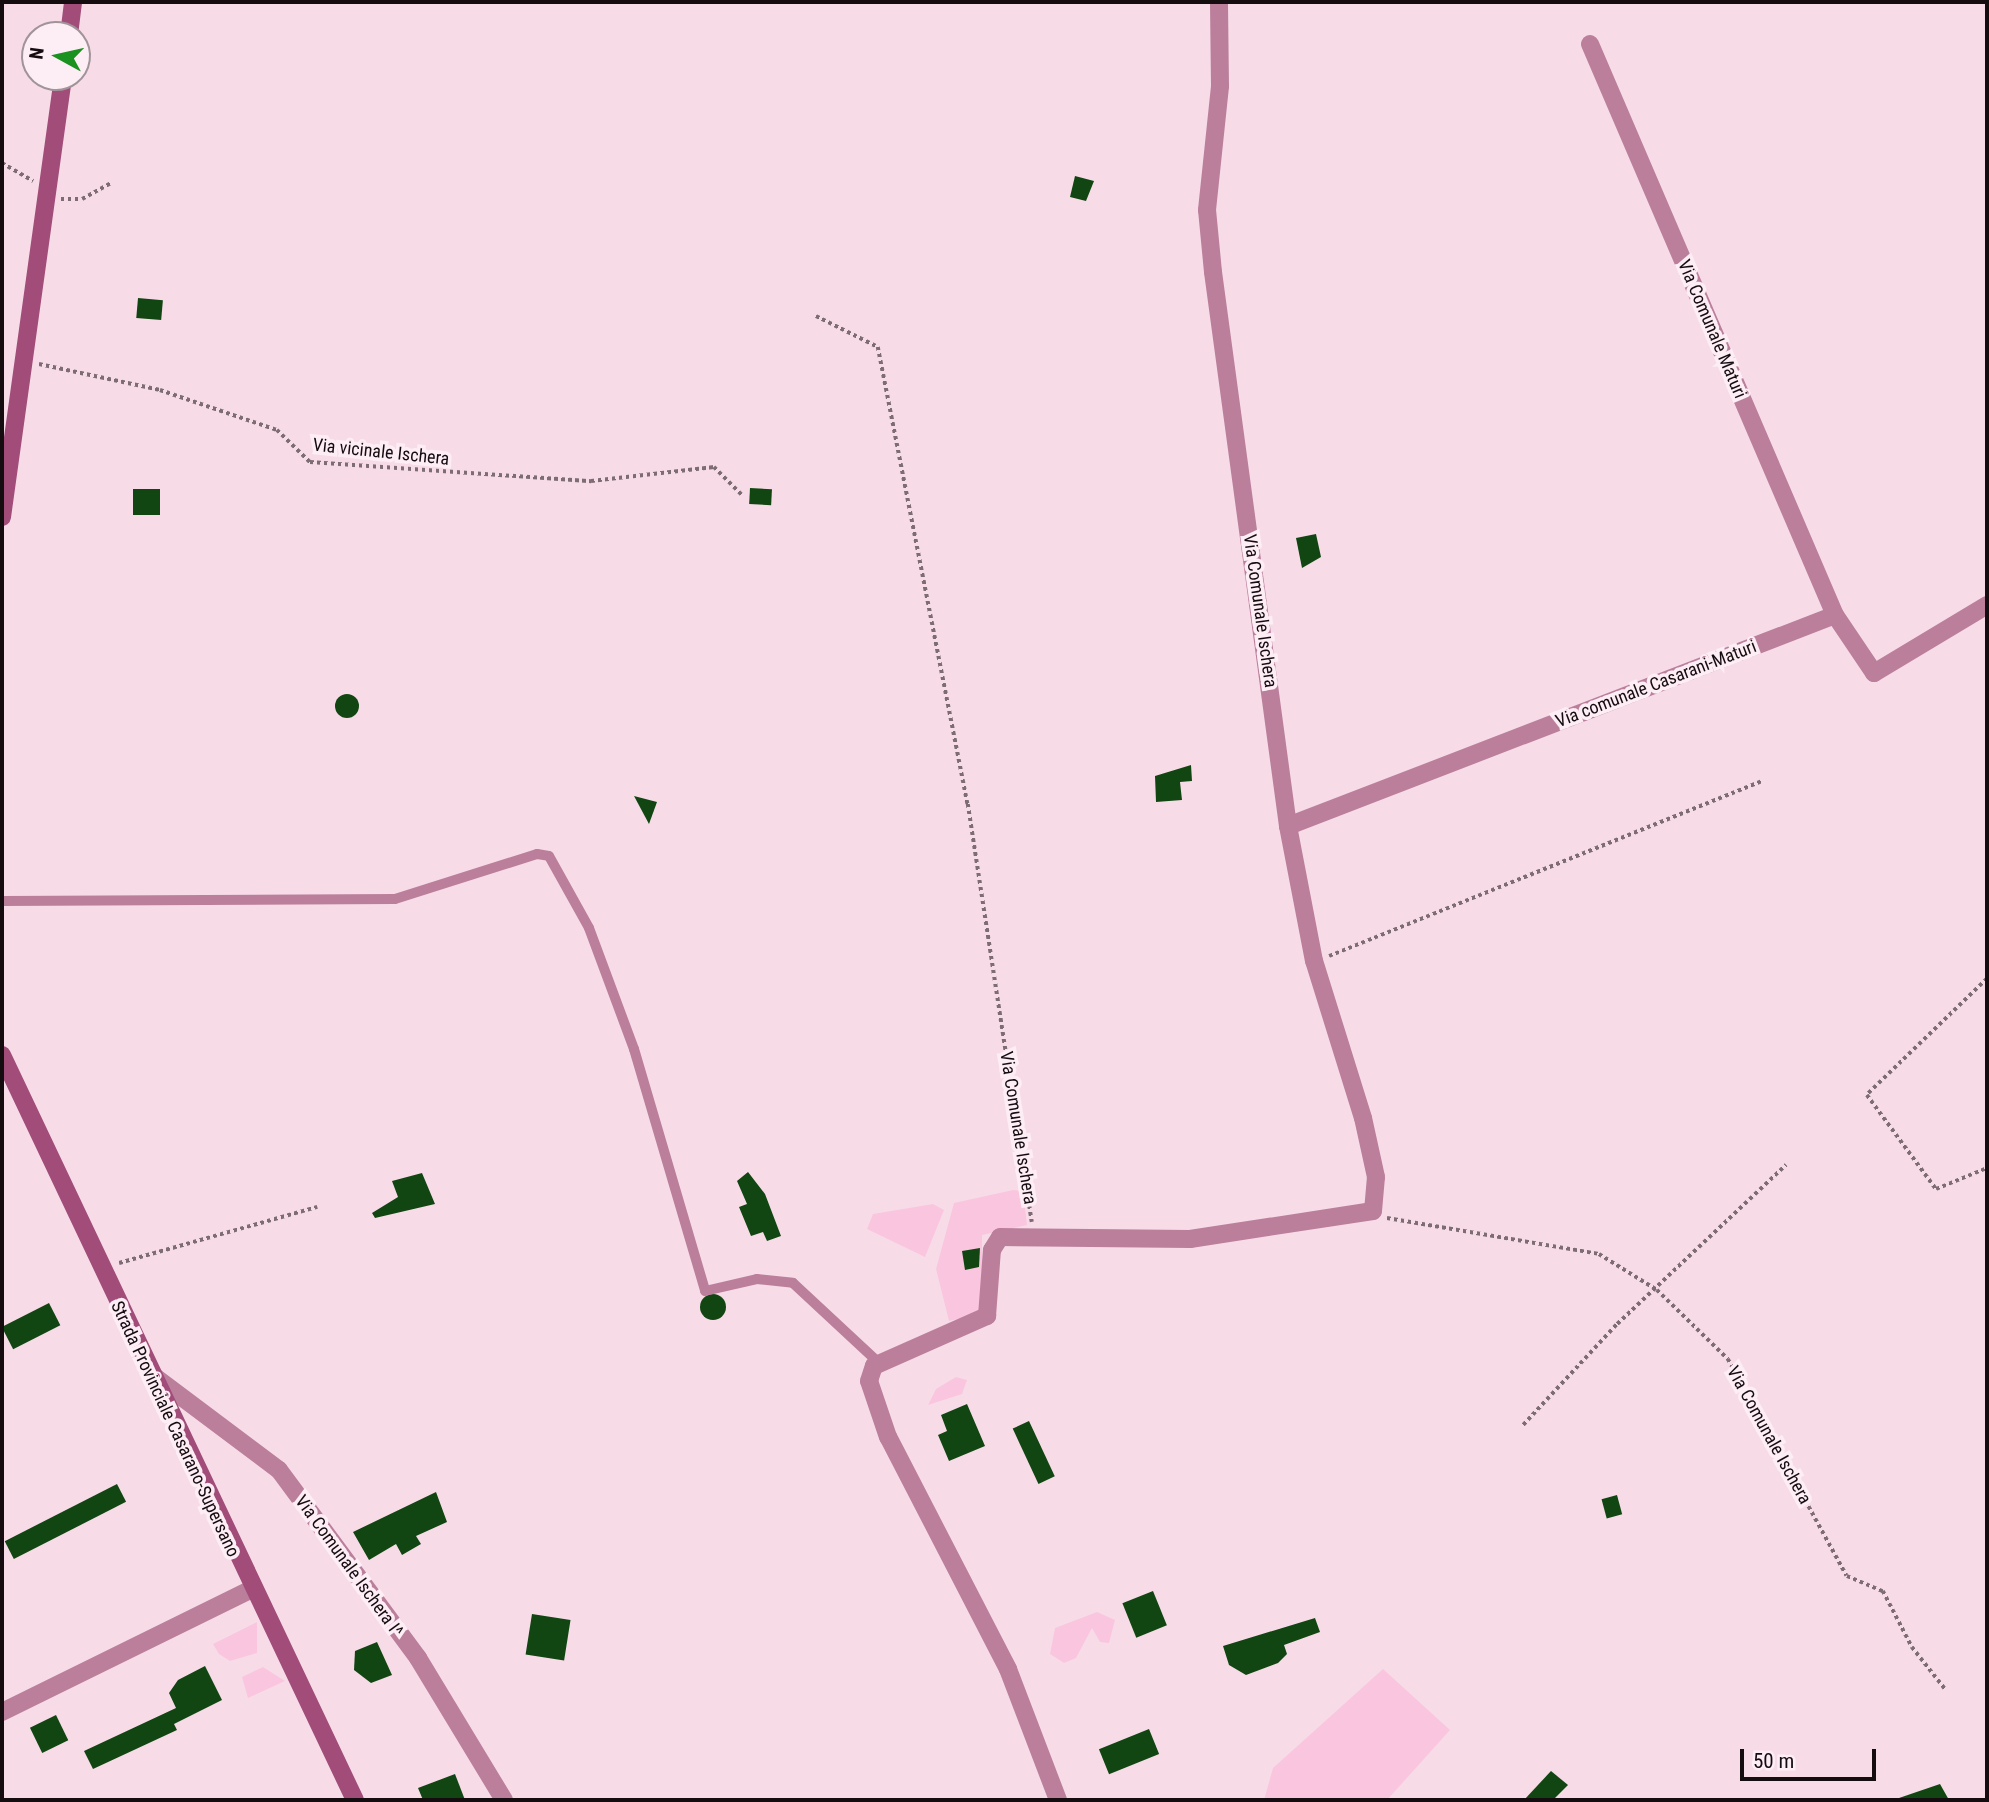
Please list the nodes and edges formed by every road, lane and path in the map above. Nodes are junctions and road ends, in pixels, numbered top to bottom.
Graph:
1 (74, 2) edge
2 (1219, 2) edge
3 (71, 21) edge
4 (1590, 44) dead end
5 (61, 91) edge
6 (2, 163) edge
7 (111, 183) dead end
8 (46, 193) junction
9 (816, 316) dead end
10 (23, 362) junction
11 (744, 496) dead end
12 (2, 517) edge
13 (1987, 605) edge
14 (1835, 615) junction
15 (1763, 781) dead end
16 (1288, 825) junction
17 (2, 901) edge
18 (1314, 961) junction
19 (1987, 979) edge
20 (2, 1055) edge
21 (1786, 1165) dead end
22 (1987, 1168) edge
23 (317, 1207) dead end
24 (1373, 1210) junction
25 (1034, 1234) junction
26 (100, 1269) junction
27 (1657, 1290) junction
28 (878, 1362) junction
29 (149, 1373) junction
30 (1523, 1425) dead end
31 (250, 1590) junction
32 (1945, 1689) dead end
33 (2, 1712) edge
34 (355, 1800) edge
35 (504, 1800) edge
36 (1058, 1800) edge

1 - 3 main road
2 - 16 street, Via Comunale Ischera
4 - 14 street, Via Comunale Maturi
5 - 8 main road
6 - 8 path
7 - 8 path
8 - 10 main road
9 - 25 path, Via Comunale Ischera
10 - 11 path, Via vicinale Ischera
10 - 12 main road
13 - 14 street
14 - 16 street, Via comunale Casarani-Maturi
15 - 18 path
16 - 18 street, Via Comunale Ischera
17 - 28 lane
18 - 24 street, Via Comunale Ischera
19 - 22 path
20 - 26 main road, Strada Provinciale Casarano-Supersano
21 - 27 path
23 - 26 path
24 - 25 street
24 - 27 path, Via Comunale Ischera
25 - 28 street
26 - 29 main road, Strada Provinciale Casarano-Supersano
27 - 30 path
27 - 32 path, Via Comunale Ischera
28 - 36 street
29 - 31 main road, Strada Provinciale Casarano-Supersano
29 - 35 street, Via Comunale Ischera I^
31 - 33 street
31 - 34 main road, Strada Provinciale Casarano-Supersano

